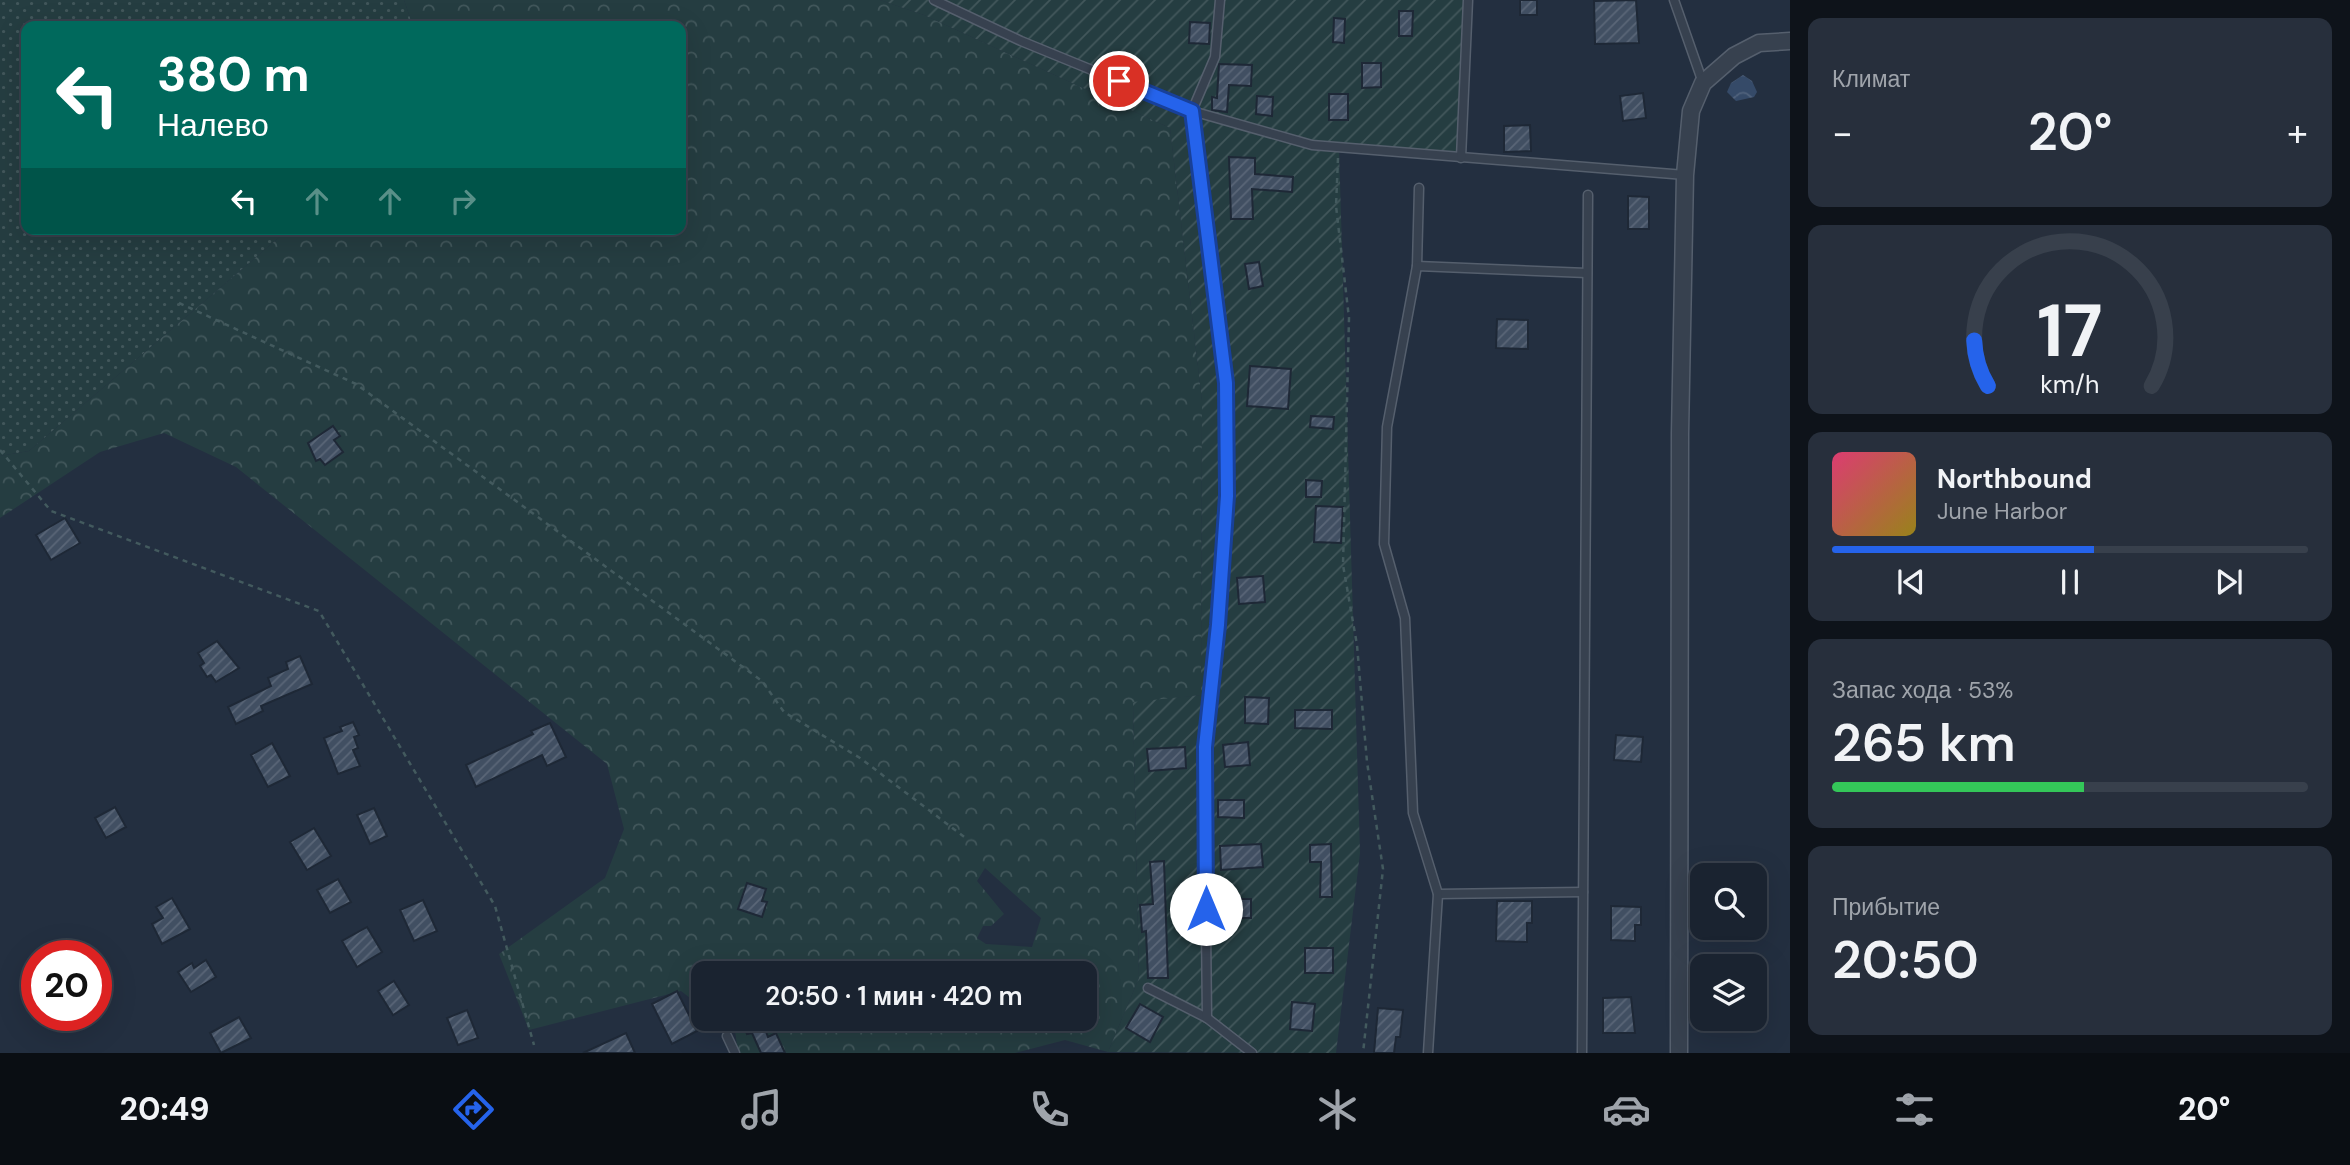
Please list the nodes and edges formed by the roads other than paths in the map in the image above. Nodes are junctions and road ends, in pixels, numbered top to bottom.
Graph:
1 (934, 0) edge
2 (1220, 0) edge
3 (1468, 0) edge
4 (1674, 0) edge
5 (1790, 40) edge
6 (1703, 83) junction
7 (1192, 111) junction
8 (1461, 159) junction
9 (1685, 175) junction
10 (1419, 188) dead end
11 (1588, 195) dead end
12 (1417, 266) junction
13 (1587, 273) junction
14 (1583, 892) junction
15 (1438, 894) junction
16 (1148, 988) dead end
17 (1207, 1018) junction
18 (727, 1036) dead end
19 (735, 1053) edge
20 (1252, 1053) edge
21 (1428, 1053) edge
22 (1582, 1053) edge
23 (1679, 1053) edge

1 - 7 lane
2 - 7 lane
3 - 8 lane
4 - 6 lane
5 - 6 street
6 - 9 street
7 - 8 lane
7 - 17 lane
8 - 9 lane
9 - 23 street
10 - 12 lane
11 - 13 lane
12 - 13 lane
12 - 15 lane
13 - 14 lane
14 - 15 lane
14 - 22 lane
15 - 21 lane
16 - 17 lane
17 - 20 lane
18 - 19 lane

